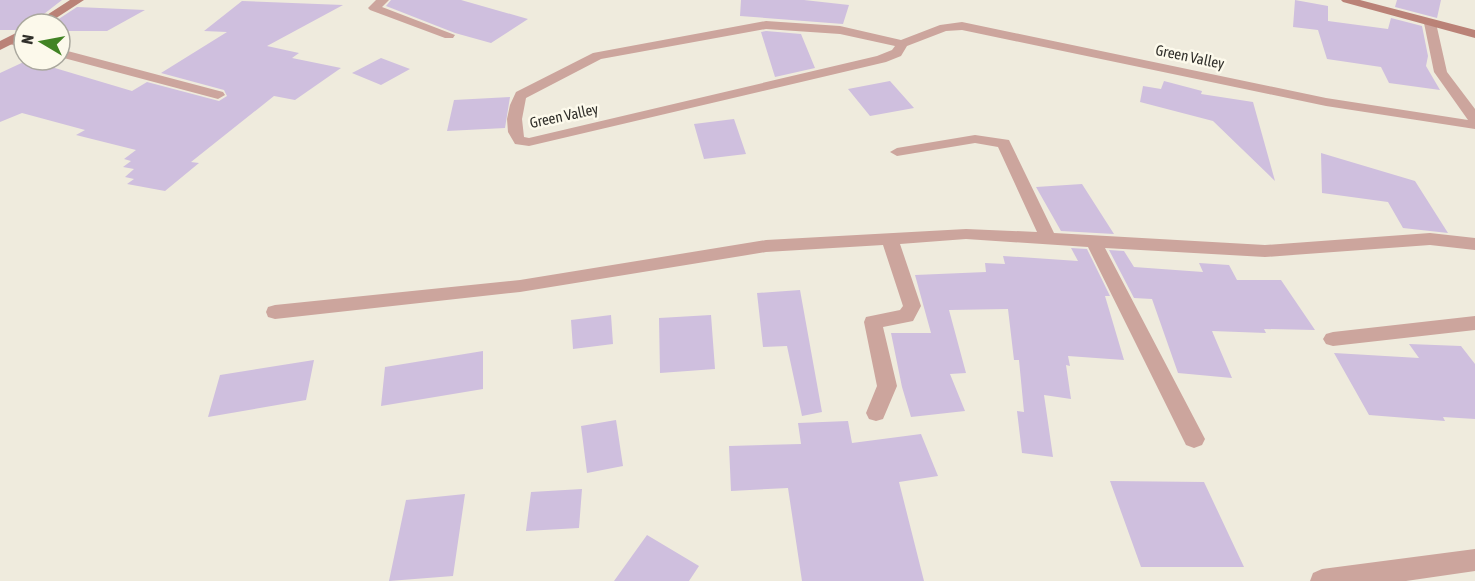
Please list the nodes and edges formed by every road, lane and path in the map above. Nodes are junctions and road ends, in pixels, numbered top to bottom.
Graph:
1 (78, 0) edge
2 (383, 0) edge
3 (1347, 0) edge
4 (58, 12) edge
5 (1430, 23) junction
6 (1475, 34) edge
7 (448, 35) dead end
8 (902, 44) junction
9 (72, 56) edge
10 (218, 95) dead end
11 (1475, 119) edge
12 (1475, 125) edge
13 (897, 152) dead end
14 (890, 240) junction
15 (1049, 240) junction
16 (1094, 242) junction
17 (1475, 244) edge
18 (275, 312) dead end
19 (1475, 323) edge
20 (1333, 339) dead end
21 (876, 413) dead end
22 (1194, 439) dead end
23 (1475, 561) edge
24 (1322, 581) edge

1 - 4 main road
2 - 7 street
3 - 5 main road
5 - 6 main road
5 - 11 street
8 - 8 street, Green Valley
8 - 12 street, Green Valley
9 - 10 street
13 - 15 street
14 - 15 street
14 - 18 street
14 - 21 street
15 - 16 street
16 - 17 street
16 - 22 street
19 - 20 street
23 - 24 street

